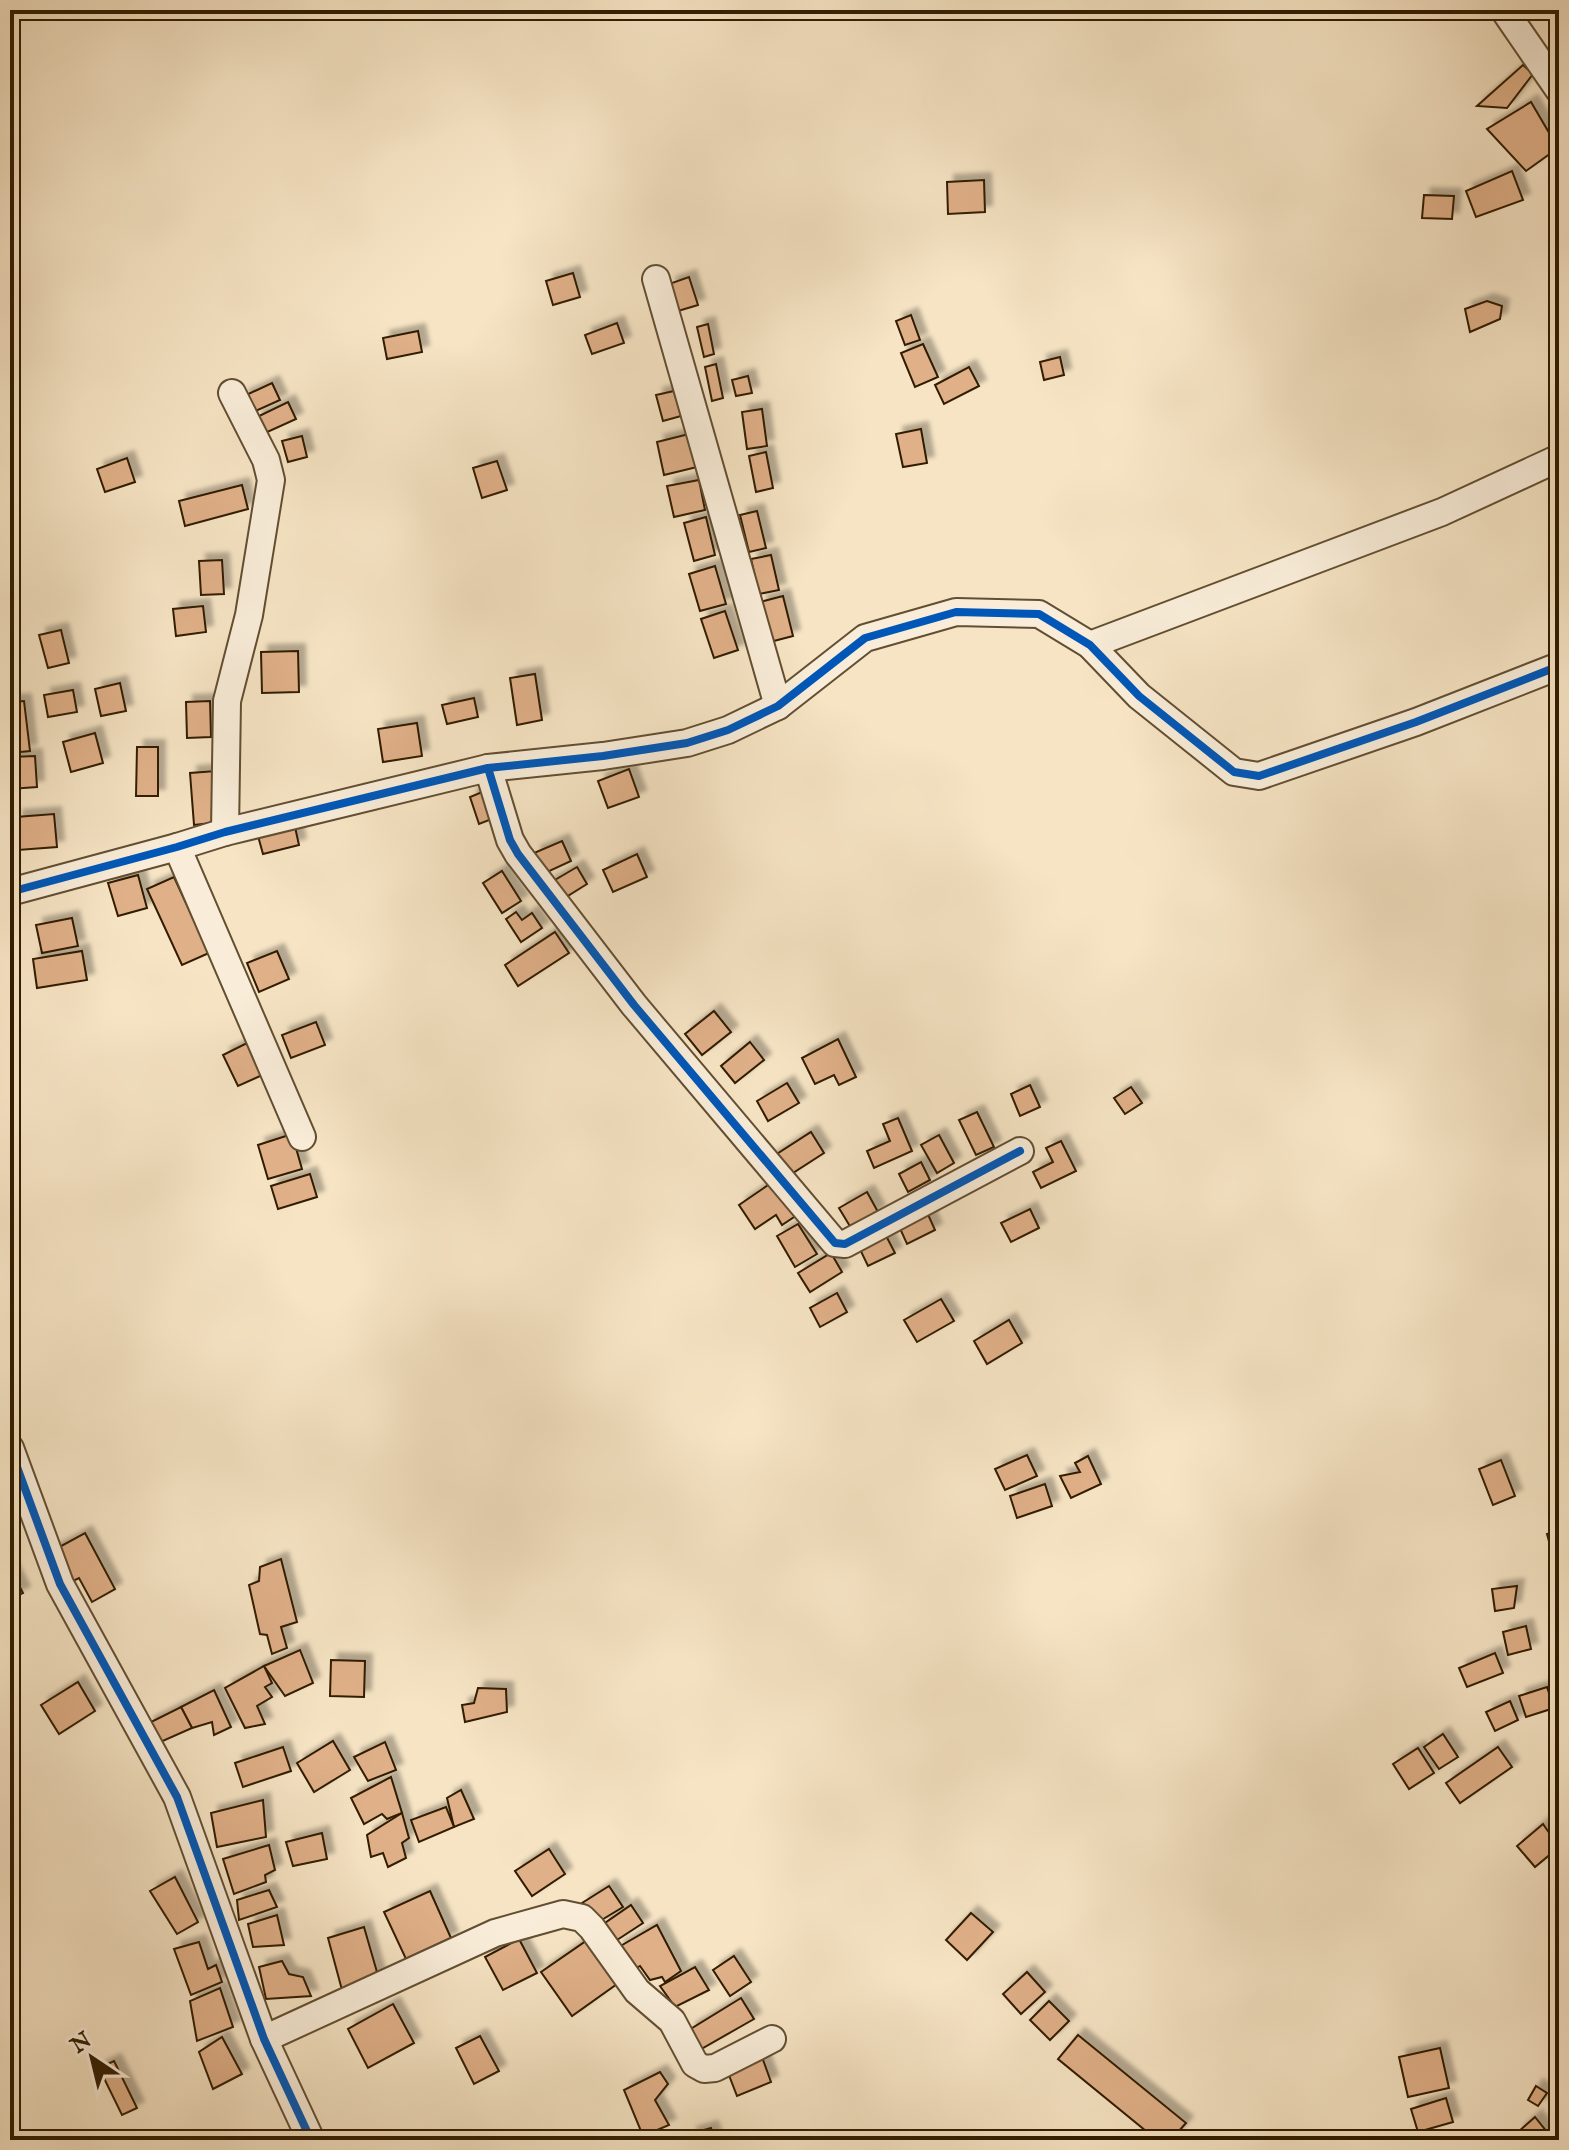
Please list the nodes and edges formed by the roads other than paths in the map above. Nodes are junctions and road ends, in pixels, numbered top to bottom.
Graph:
1 (1504, 10) edge
2 (1559, 90) edge
3 (656, 279) dead end
4 (232, 393) dead end
5 (1559, 458) edge
6 (1090, 645) junction
7 (1559, 666) edge
8 (778, 706) junction
9 (488, 768) junction
10 (225, 832) junction
11 (177, 847) junction
12 (10, 892) edge
13 (302, 1137) dead end
14 (1020, 1151) dead end
15 (10, 1448) edge
16 (264, 2039) junction
17 (772, 2039) dead end
18 (311, 2140) edge

1 - 2 street
3 - 8 street
4 - 10 street
5 - 6 street
6 - 7 street
6 - 8 street
8 - 9 street
9 - 10 street
9 - 14 street
10 - 11 street
11 - 12 street
11 - 13 street
15 - 16 street
16 - 17 street
16 - 18 street

